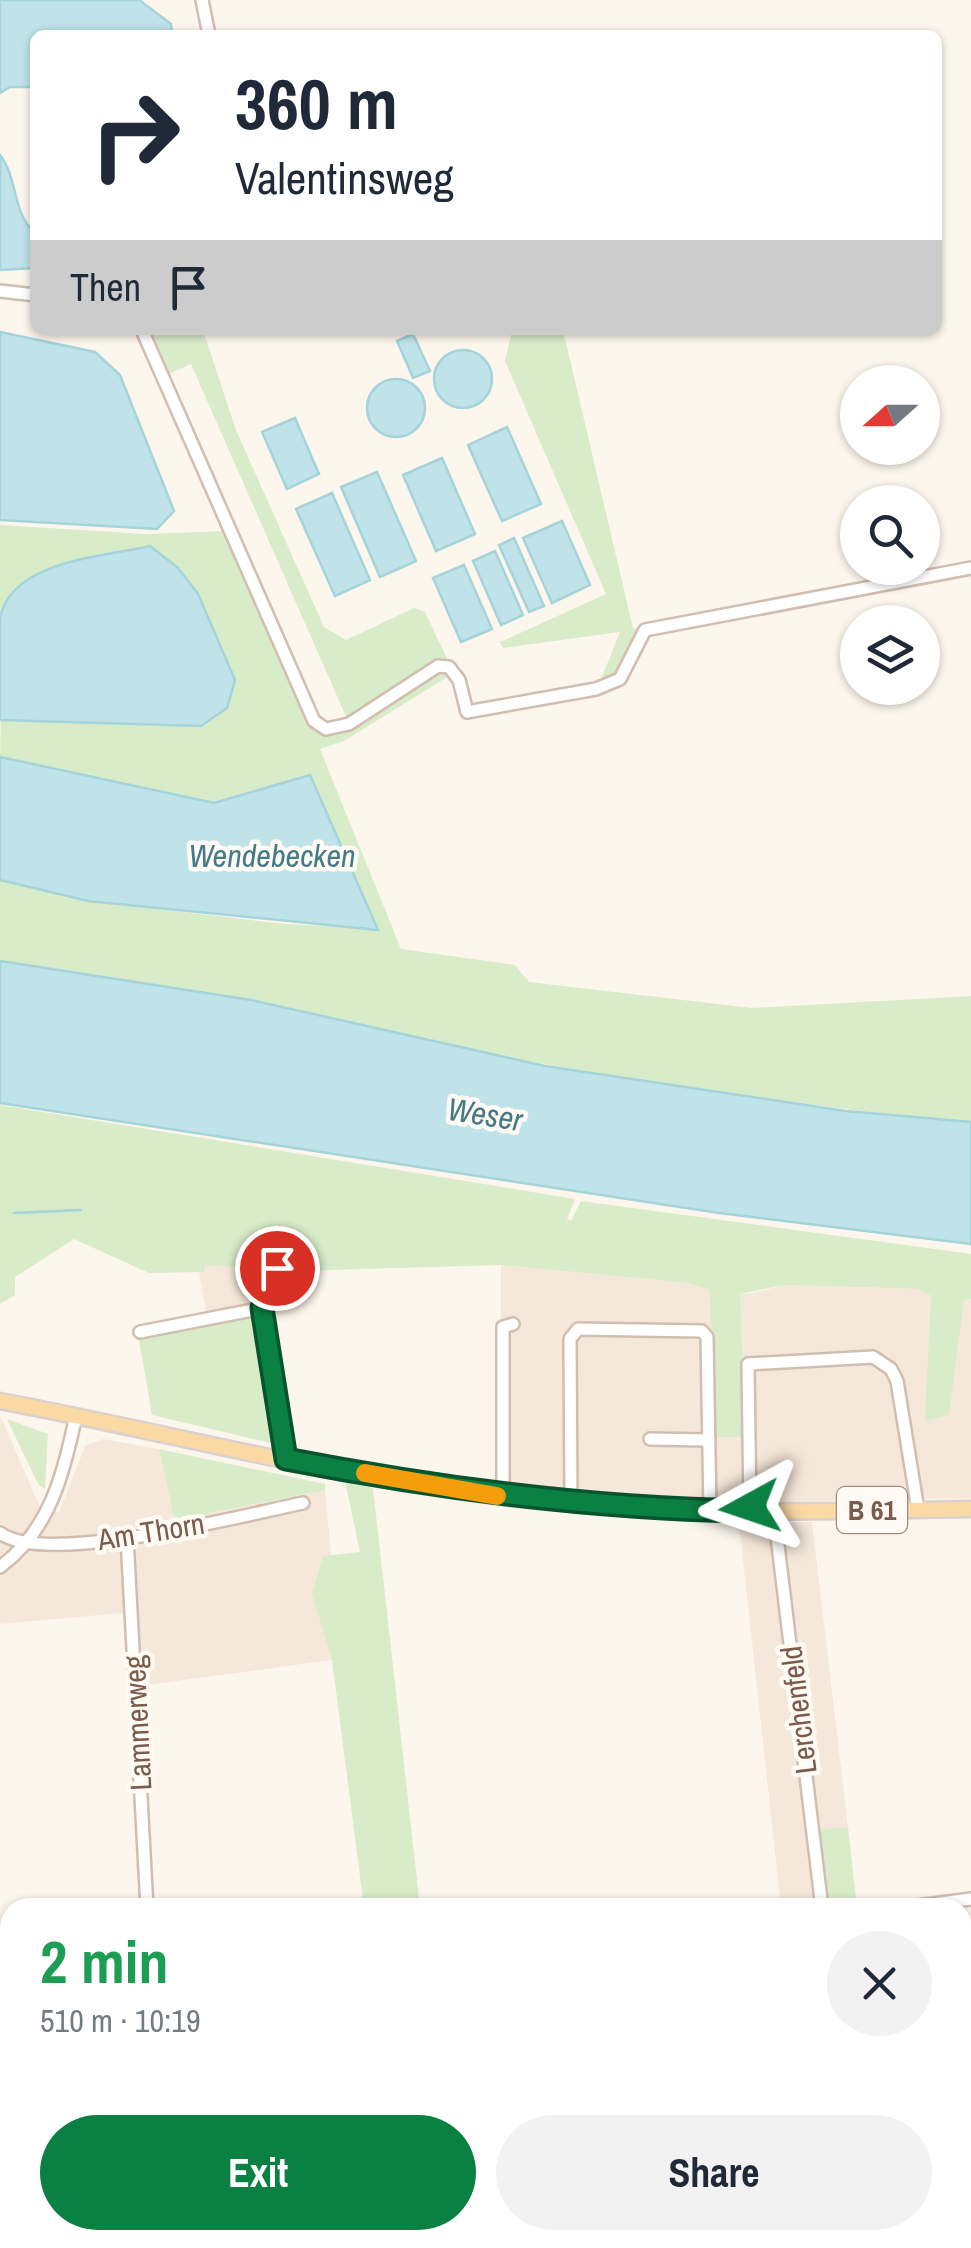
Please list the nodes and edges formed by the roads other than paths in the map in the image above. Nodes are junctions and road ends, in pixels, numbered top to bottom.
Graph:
1 (202, 0) edge
2 (208, 30) edge
3 (0, 291) edge
4 (30, 294) edge
5 (144, 335) edge
6 (971, 568) edge
7 (277, 1268) dead end
8 (262, 1308) junction
9 (514, 1324) dead end
10 (140, 1332) dead end
11 (7, 1402) edge
12 (76, 1414) junction
13 (650, 1440) dead end
14 (709, 1440) junction
15 (286, 1459) junction
16 (503, 1497) junction
17 (304, 1503) dead end
18 (572, 1504) junction
19 (971, 1508) edge
20 (710, 1510) junction
21 (918, 1510) junction
22 (750, 1511) junction
23 (774, 1512) junction
24 (0, 1533) edge
25 (127, 1538) junction
26 (26, 1544) junction
27 (0, 1568) edge
28 (146, 1898) edge
29 (821, 1898) edge

1 - 2 street
3 - 4 street
5 - 6 street
7 - 8 street
8 - 10 street
8 - 15 street
9 - 16 street
11 - 12 main road, B 61
12 - 15 main road, B 61
12 - 26 street
13 - 14 street
14 - 18 street
14 - 20 street
15 - 16 main road, B 61
16 - 18 main road, B 61
17 - 25 street, Am Thorn
18 - 20 main road, B 61
19 - 21 main road, B 61
20 - 22 main road, B 61
21 - 22 street
21 - 23 main road, B 61
22 - 23 main road, B 61
23 - 29 street, Lerchenfeld
24 - 26 street, Am Thorn
25 - 26 street, Am Thorn
25 - 28 street, Lammerweg
26 - 27 street

